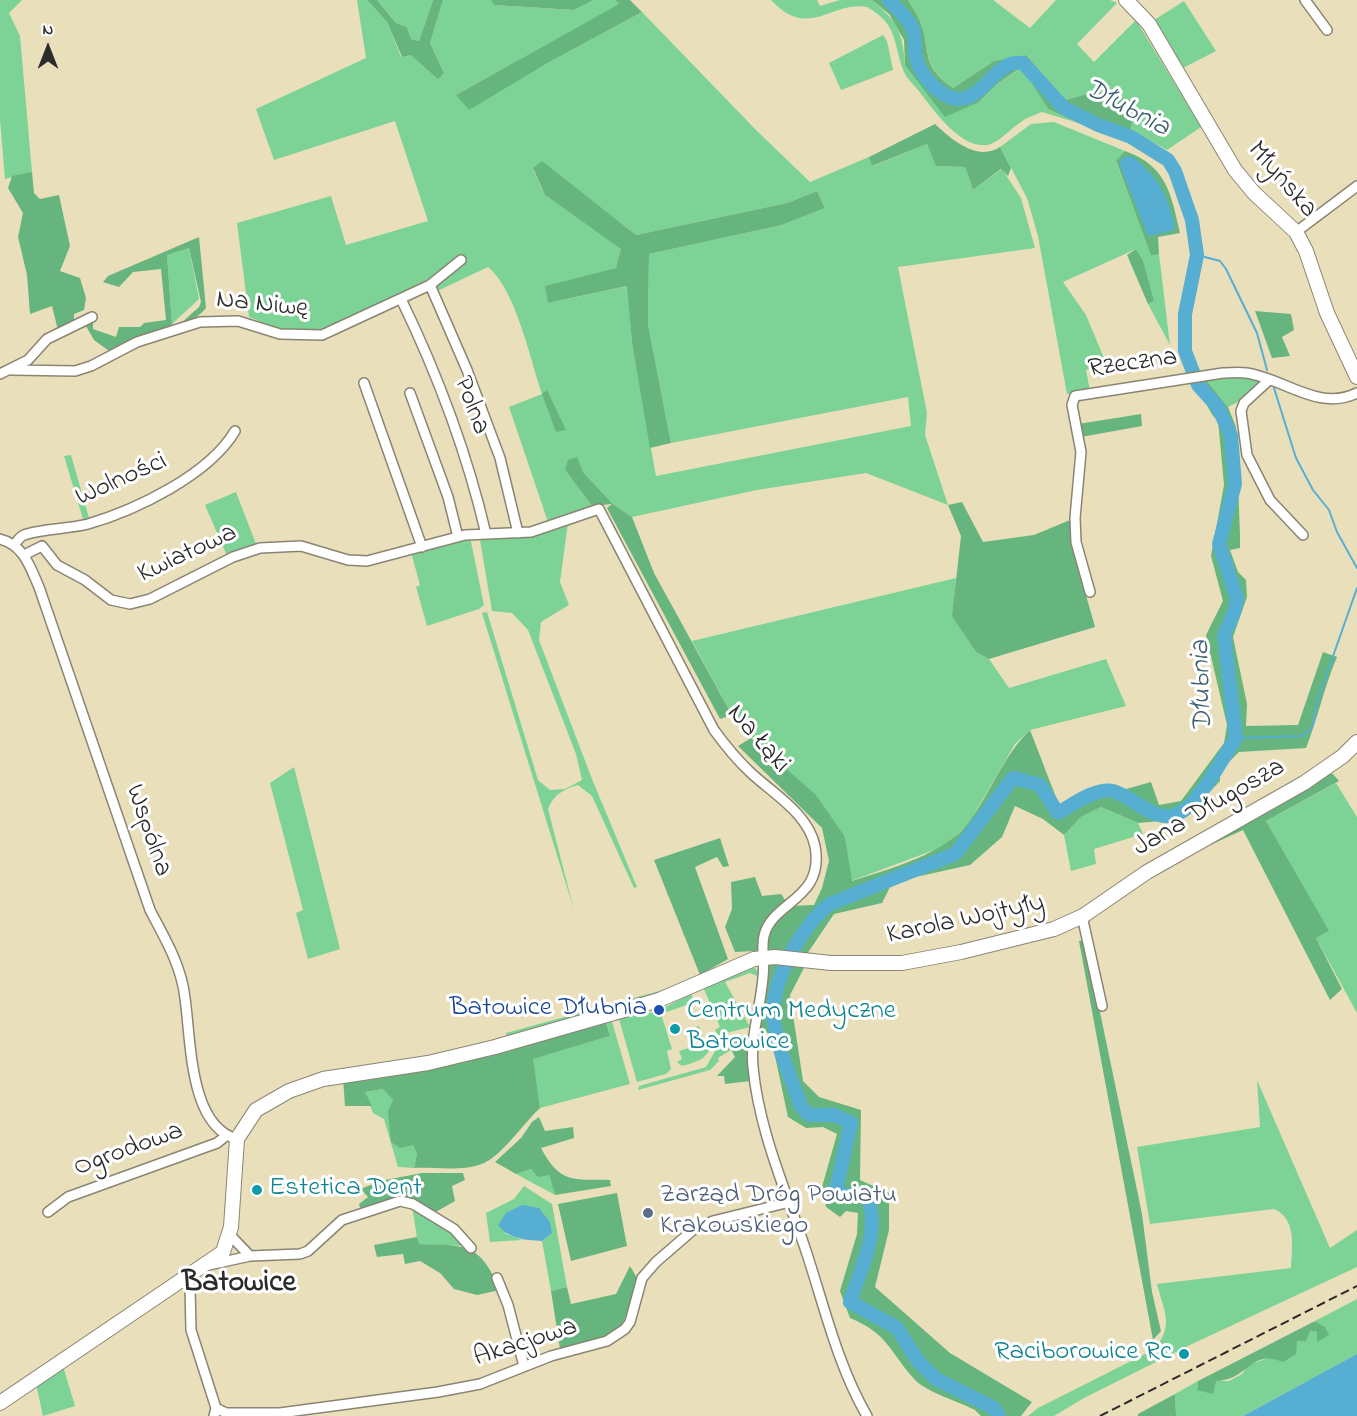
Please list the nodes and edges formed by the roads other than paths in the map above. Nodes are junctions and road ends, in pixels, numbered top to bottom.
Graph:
1 (1126, 0) edge
2 (1305, 0) edge
3 (1327, 30) dead end
4 (1357, 186) edge
5 (1296, 232) junction
6 (461, 260) dead end
7 (430, 285) junction
8 (401, 299) junction
9 (92, 317) dead end
10 (12, 370) junction
11 (0, 374) edge
12 (1357, 377) edge
13 (1268, 381) junction
14 (364, 382) dead end
15 (410, 393) dead end
16 (1357, 393) edge
17 (235, 431) dead end
18 (599, 509) joint
19 (518, 532) junction
20 (486, 534) junction
21 (1303, 535) dead end
22 (458, 537) junction
23 (0, 540) edge
24 (14, 545) junction
25 (422, 547) junction
26 (24, 555) junction
27 (1090, 592) dead end
28 (1357, 742) edge
29 (1083, 916) junction
30 (770, 957) junction
31 (1102, 1006) dead end
32 (232, 1137) junction
33 (790, 1202) junction
34 (48, 1212) dead end
35 (230, 1235) junction
36 (471, 1248) dead end
37 (250, 1256) junction
38 (206, 1266) junction
39 (187, 1277) junction
40 (497, 1278) dead end
41 (524, 1366) junction
42 (0, 1402) edge
43 (215, 1412) edge
44 (867, 1416) edge

1 - 5 street, Młyńska
2 - 3 street
4 - 5 street
5 - 12 street, Młyńska
6 - 7 street, Na Niwę
7 - 8 street, Na Niwę
7 - 19 street
8 - 10 street, Na Niwę
8 - 20 street, Polna
9 - 10 street
10 - 11 street
13 - 16 street, Rzeczna
13 - 21 street
13 - 27 street, Rzeczna
14 - 25 street
15 - 22 street
17 - 24 street, Wolności
18 - 19 street, Kwiatowa
18 - 30 street, Na Łąki
19 - 20 street, Kwiatowa
20 - 22 street, Kwiatowa
22 - 25 street, Kwiatowa
23 - 24 street, Wspólna
24 - 26 street, Wspólna
25 - 26 street, Kwiatowa
26 - 32 street, Wspólna
28 - 29 street, Jana Długosza
29 - 30 street, Karola Wojtyły
29 - 31 street
30 - 32 street, Karola Wojtyły
30 - 33 street, Na Łąki
32 - 34 street, Ogrodowa
32 - 35 street, Karola Wojtyły
33 - 41 street, Akacjowa
33 - 44 street, Na Łąki
35 - 37 street
35 - 38 street, Karola Wojtyły
36 - 37 street
37 - 38 street
38 - 39 street, Karola Wojtyły
39 - 42 street, Karola Wojtyły
39 - 43 street
40 - 41 street
41 - 43 street, Akacjowa

